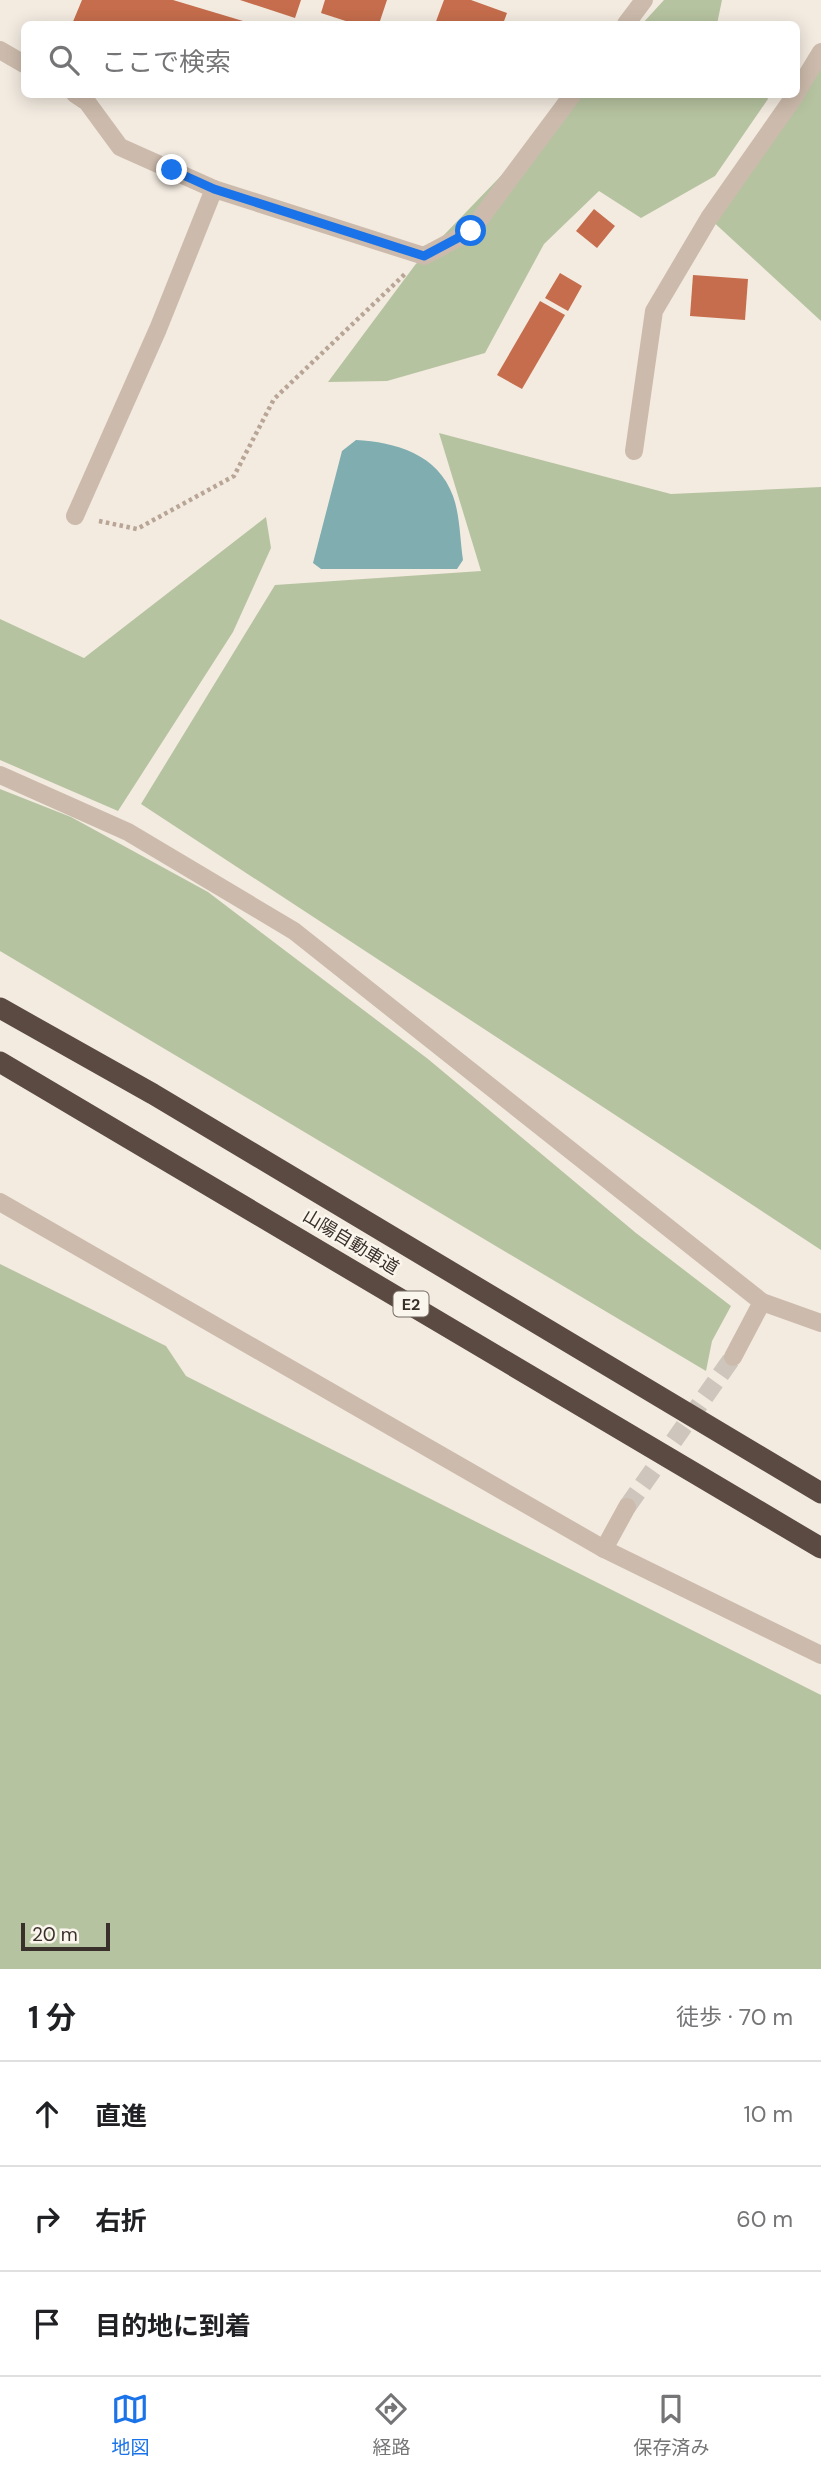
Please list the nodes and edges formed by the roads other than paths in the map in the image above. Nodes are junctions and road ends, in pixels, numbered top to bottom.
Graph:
1 (644, 0) edge
2 (628, 21) edge
3 (0, 50) edge
4 (821, 52) edge
5 (21, 62) edge
6 (800, 87) edge
7 (81, 98) edge
8 (570, 98) edge
9 (793, 98) edge
10 (214, 189) junction
11 (634, 451) dead end
12 (75, 516) road end
13 (0, 775) edge
14 (0, 1008) edge
15 (0, 1062) edge
16 (0, 1202) edge
17 (762, 1302) junction
18 (821, 1323) edge
19 (733, 1357) tunnel mouth
20 (821, 1493) edge
21 (627, 1507) tunnel mouth
22 (821, 1548) edge
23 (604, 1549) junction
24 (821, 1655) edge

1 - 2 street
3 - 5 street
4 - 6 street
7 - 10 street
8 - 10 street
9 - 11 street
10 - 12 street
13 - 17 street
14 - 20 highway, 山陽自動車道
15 - 22 highway, 山陽自動車道 / E2
16 - 23 street
17 - 18 street
17 - 19 street
21 - 23 street
23 - 24 street

